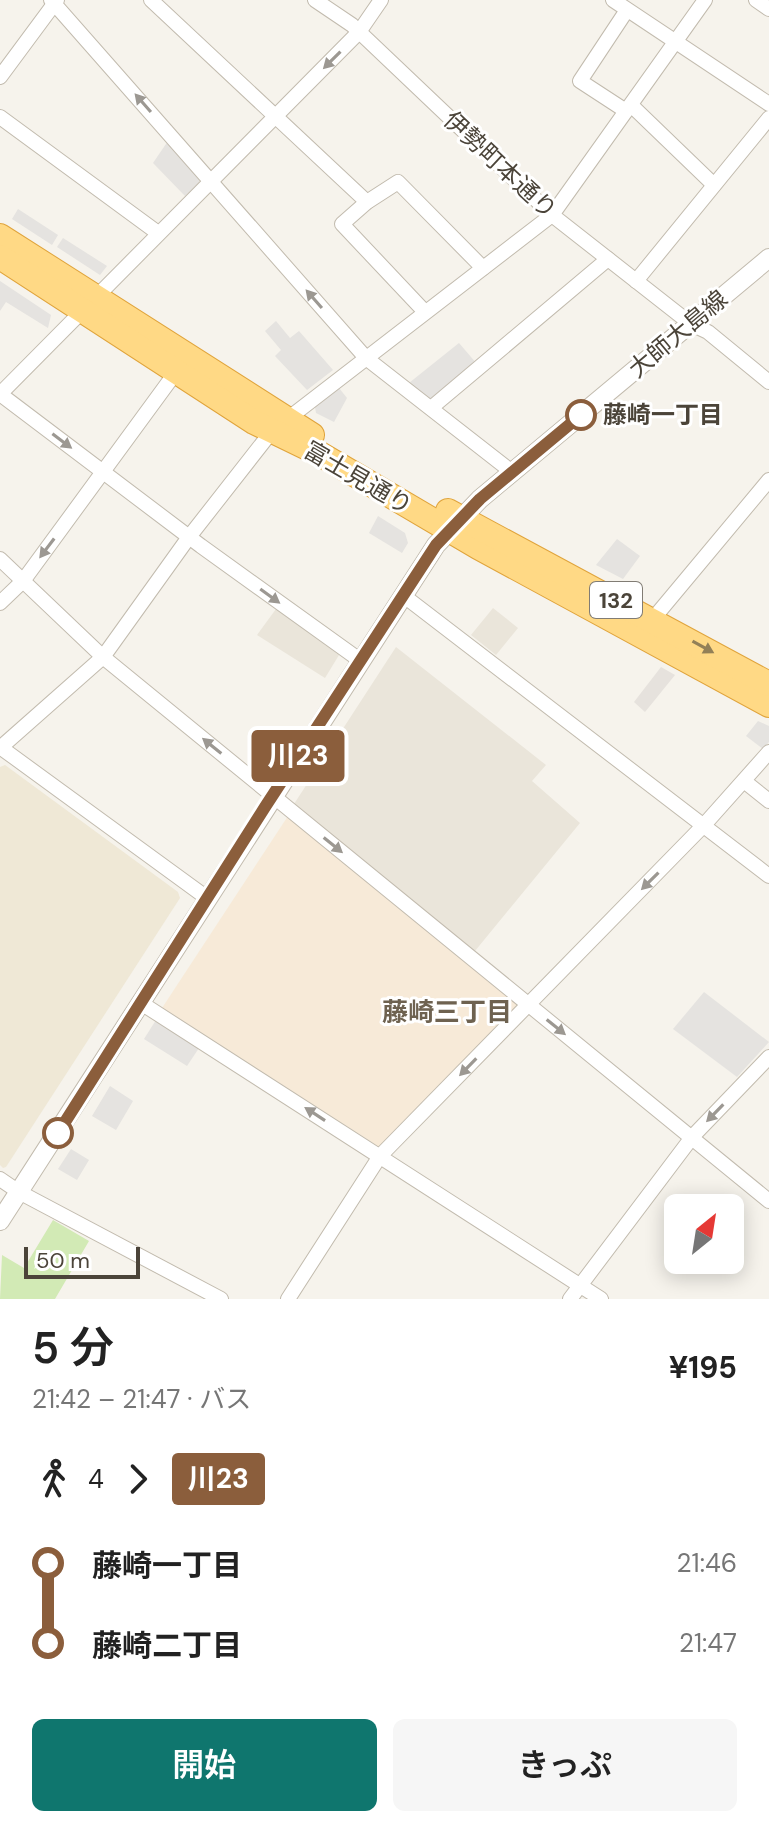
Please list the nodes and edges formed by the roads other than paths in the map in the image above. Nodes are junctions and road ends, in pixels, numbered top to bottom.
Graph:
1 (151, 0) edge
2 (315, 0) edge
3 (381, 0) edge
4 (613, 0) edge
5 (705, 0) edge
6 (756, 0) edge
7 (54, 1) edge
8 (769, 9) edge
9 (627, 10) junction
10 (359, 32) junction
11 (676, 41) junction
12 (0, 77) edge
13 (769, 104) edge
14 (628, 108) junction
15 (275, 116) junction
16 (0, 117) edge
17 (769, 118) edge
18 (210, 181) junction
19 (714, 185) junction
20 (367, 202) junction
21 (552, 215) junction
22 (158, 233) junction
23 (0, 236) edge
24 (0, 257) edge
25 (769, 258) edge
26 (608, 259) junction
27 (483, 268) junction
28 (636, 281) junction
29 (89, 304) junction
30 (425, 312) junction
31 (691, 324) junction
32 (366, 358) junction
33 (176, 372) junction
34 (769, 382) edge
35 (0, 394) edge
36 (431, 408) junction
37 (279, 426) junction
38 (104, 471) junction
39 (512, 472) junction
40 (769, 480) edge
41 (456, 524) junction
42 (189, 537) junction
43 (0, 559) edge
44 (23, 581) junction
45 (404, 596) junction
46 (0, 603) edge
47 (653, 619) junction
48 (103, 657) junction
49 (361, 661) junction
50 (769, 684) edge
51 (769, 705) edge
52 (0, 748) edge
53 (769, 752) edge
54 (744, 781) junction
55 (273, 795) junction
56 (769, 801) edge
57 (704, 825) junction
58 (769, 876) edge
59 (207, 898) junction
60 (141, 1003) junction
61 (528, 1005) junction
62 (769, 1057) edge
63 (693, 1136) junction
64 (380, 1156) junction
65 (0, 1179) edge
66 (19, 1192) junction
67 (769, 1201) edge
68 (0, 1221) edge
69 (579, 1283) junction
70 (221, 1299) edge
71 (288, 1299) edge
72 (570, 1299) edge
73 (601, 1299) edge

1 - 15 street
2 - 10 street, 伊勢町本通り
3 - 10 street
4 - 9 street
5 - 11 street
6 - 8 street
7 - 12 street
18 -> 7 street
9 - 11 street
9 - 14 street
10 -> 15 street
10 - 21 street, 伊勢町本通り
11 - 13 street
11 - 14 street
14 - 19 street
14 - 21 street
15 - 18 street
15 - 20 street
16 - 22 street
17 - 19 street
18 - 22 street
32 -> 18 street
19 - 28 street
20 - 27 street
20 - 30 street
21 - 26 street, 伊勢町本通り
21 - 27 street
22 - 29 street
23 - 29 highway, 富士見通り / 132
24 - 29 highway, 富士見通り / 132
25 - 31 street, 大師大島線
26 - 28 street, 伊勢町本通り
26 - 36 street
27 - 30 street
28 - 31 street, 伊勢町本通り
29 - 33 highway, 富士見通り / 132
29 - 35 street
29 - 37 highway, 富士見通り / 132
30 - 32 street
31 - 34 street, 伊勢町本通り
31 - 39 street, 大師大島線
32 - 36 street
32 - 37 street
33 - 37 highway, 富士見通り / 132
33 - 38 street
35 -> 38 street
36 - 39 street
37 - 41 highway, 富士見通り / 132
37 - 42 street
38 - 42 street
38 -> 44 street
39 - 41 street, 大師大島線
40 - 47 street
41 - 45 street, 大師大島線
41 - 47 highway, 富士見通り / 132
41 - 51 highway, 富士見通り / 132
42 - 48 street
42 -> 49 street
43 - 44 street
44 - 46 street
44 - 48 street
45 - 49 street, 大師大島線
45 - 57 street
47 -> 50 highway, 富士見通り / 132
48 - 52 street
55 -> 48 street
49 - 55 street, 大師大島線
52 - 59 street
53 - 54 street
54 - 56 street
54 - 57 street
55 - 59 street, 大師大島線
55 -> 61 street
57 - 58 street
57 -> 61 street
59 - 60 street, 大師大島線
64 -> 60 street
60 - 66 street, 大師大島線
61 -> 63 street
61 -> 64 street
62 -> 63 street
63 - 67 street
63 - 69 street
64 - 69 street
64 - 71 street
65 - 66 street
66 - 68 street, 大師大島線
66 - 70 street
69 - 72 street
69 - 73 street

